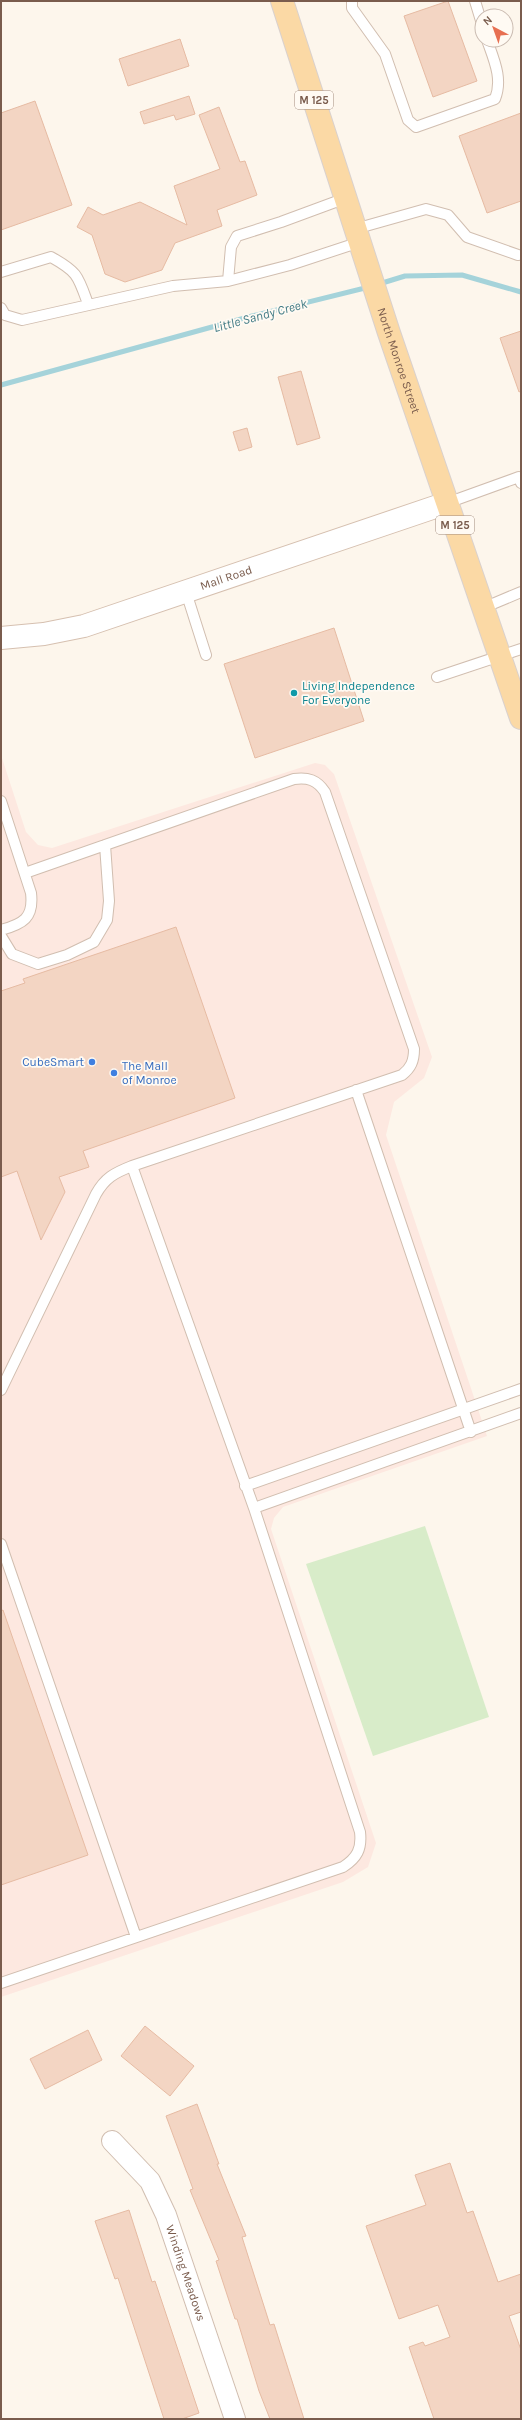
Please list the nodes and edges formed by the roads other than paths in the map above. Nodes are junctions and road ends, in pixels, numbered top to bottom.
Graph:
1 (282, 1) edge
2 (352, 1) edge
3 (490, 48) edge
4 (346, 198) junction
5 (358, 236) junction
6 (518, 255) dead end
7 (1, 272) edge
8 (228, 281) junction
9 (88, 304) junction
10 (1, 308) edge
11 (520, 478) edge
12 (447, 502) junction
13 (186, 592) junction
14 (521, 592) edge
15 (483, 608) junction
16 (1, 638) edge
17 (521, 649) edge
18 (206, 655) dead end
19 (500, 656) junction
20 (437, 677) dead end
21 (521, 718) edge
22 (1, 801) edge
23 (104, 845) junction
24 (25, 873) junction
25 (1, 930) edge
26 (1, 936) edge
27 (356, 1090) junction
28 (132, 1166) junction
29 (521, 1389) edge
30 (1, 1390) edge
31 (464, 1410) junction
32 (521, 1413) edge
33 (471, 1432) junction
34 (245, 1486) junction
35 (254, 1508) junction
36 (1, 1544) edge
37 (136, 1937) junction
38 (1, 1983) edge
39 (112, 2141) dead end
40 (236, 2419) edge

1 - 4 main road, North Monroe Street / M 125
2 - 3 lane
4 - 5 main road, North Monroe Street / M 125
4 - 8 lane
5 - 6 lane
5 - 8 lane
5 - 12 main road, North Monroe Street / M 125
7 - 9 lane
8 - 9 lane
9 - 10 lane
11 - 12 lane
12 - 13 street, Mall Road
12 - 15 main road, North Monroe Street / M 125
13 - 16 street, Mall Road
13 - 18 lane
14 - 15 lane
15 - 19 main road, North Monroe Street / M 125
17 - 19 lane
19 - 20 lane
19 - 21 main road, North Monroe Street / M 125
22 - 24 lane
23 - 24 lane
23 - 26 lane
23 - 27 lane
24 - 25 lane
27 - 28 lane
27 - 31 lane
28 - 30 lane
28 - 34 lane
29 - 31 lane
31 - 33 lane
31 - 34 lane
32 - 33 lane
33 - 35 lane
34 - 35 lane
35 - 37 lane
36 - 37 lane
37 - 38 lane
39 - 40 street, Winding Meadows

